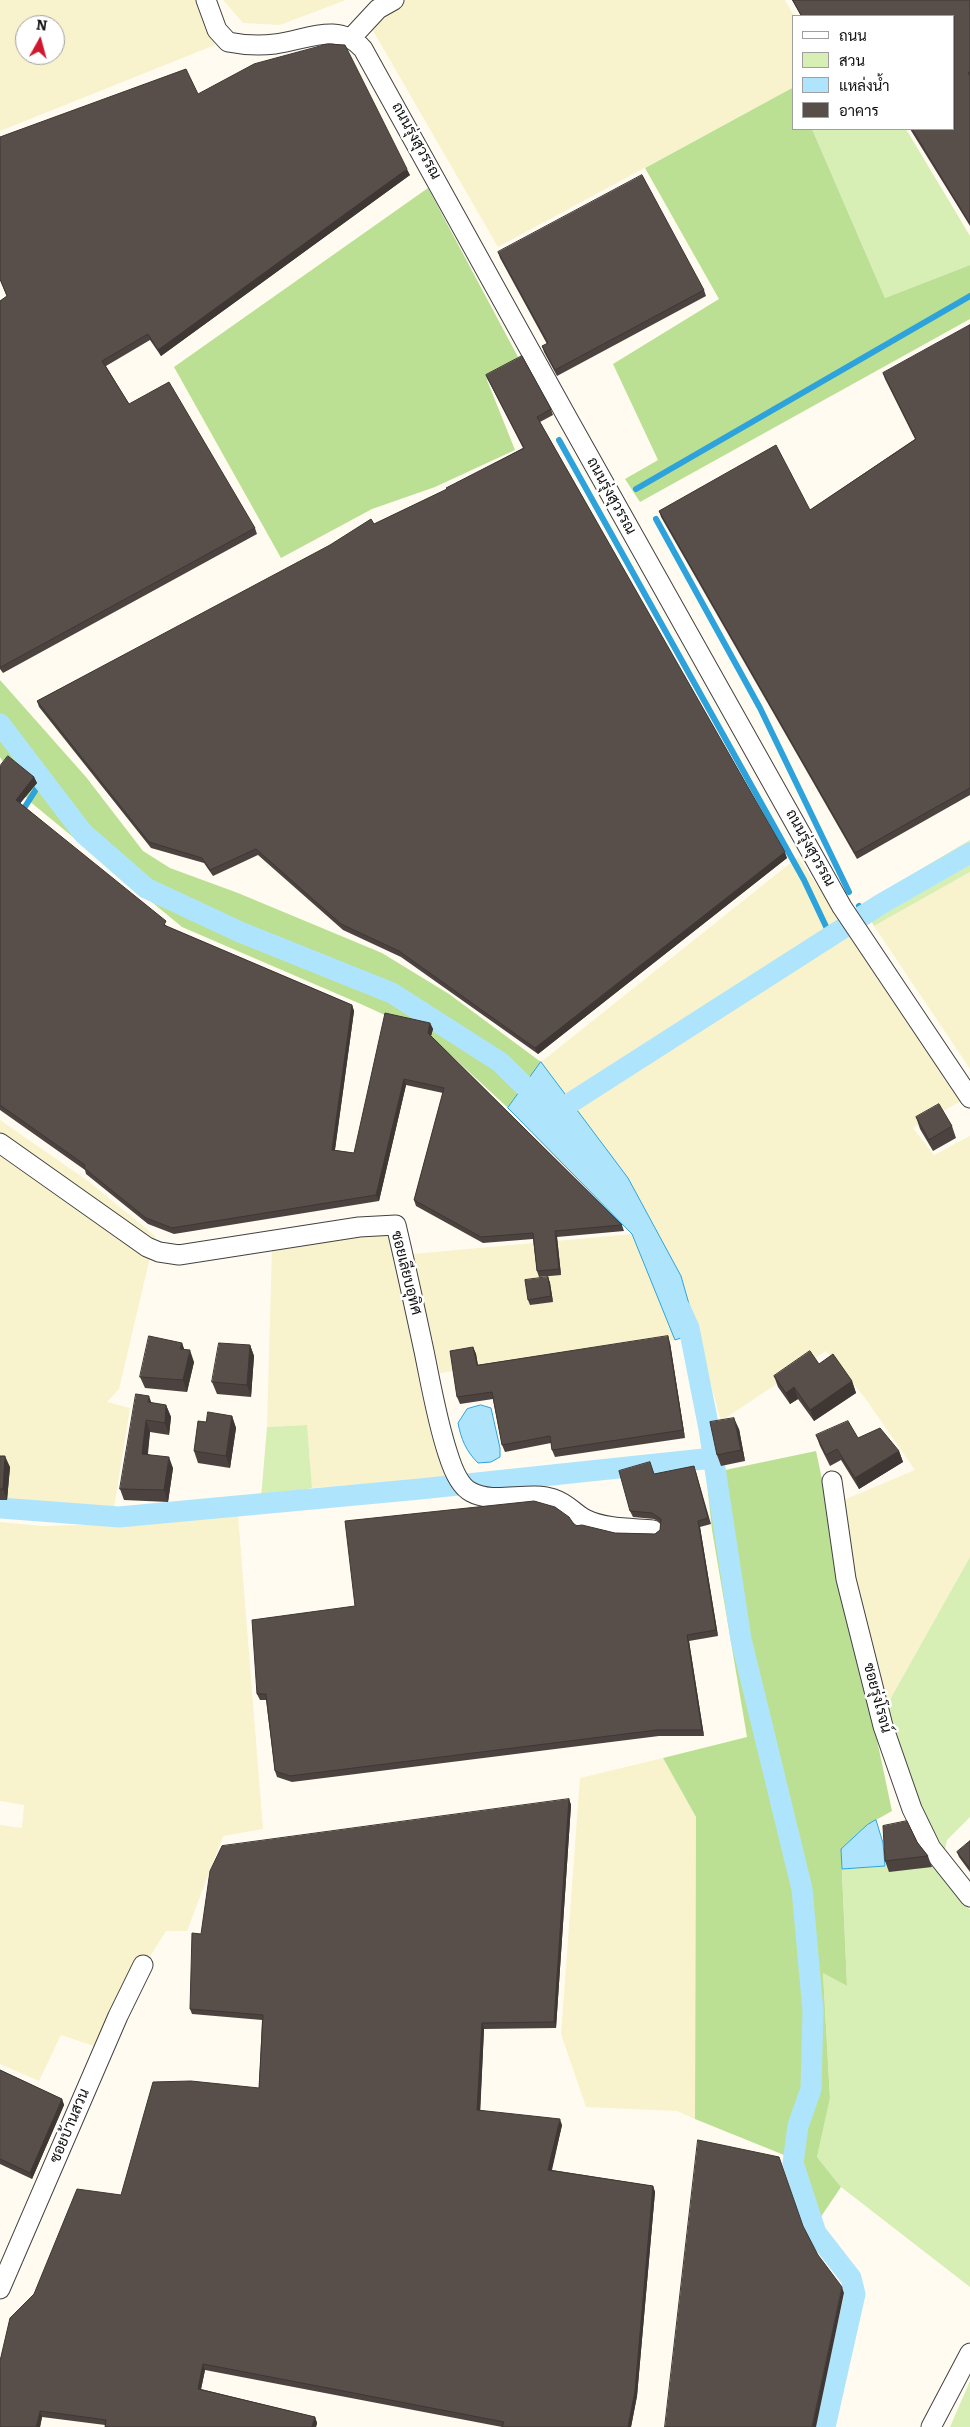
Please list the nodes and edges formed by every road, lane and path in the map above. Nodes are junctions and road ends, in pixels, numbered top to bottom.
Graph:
1 (206, 0) edge
2 (394, 0) edge
3 (352, 37) junction
4 (970, 1098) edge
5 (0, 1142) edge
6 (832, 1481) dead end
7 (652, 1530) dead end
8 (970, 1897) edge
9 (142, 1965) dead end
10 (0, 2289) edge
11 (970, 2353) edge
12 (931, 2427) edge

1 - 3 street
2 - 3 street
3 - 4 street, ถนนรุ่งสุวรรณ
5 - 7 street, ซอยเลียบอุทิศ
6 - 8 street, ซอยรุ่งโรจน์
9 - 10 street, ซอยบ้านสวน
11 - 12 street

